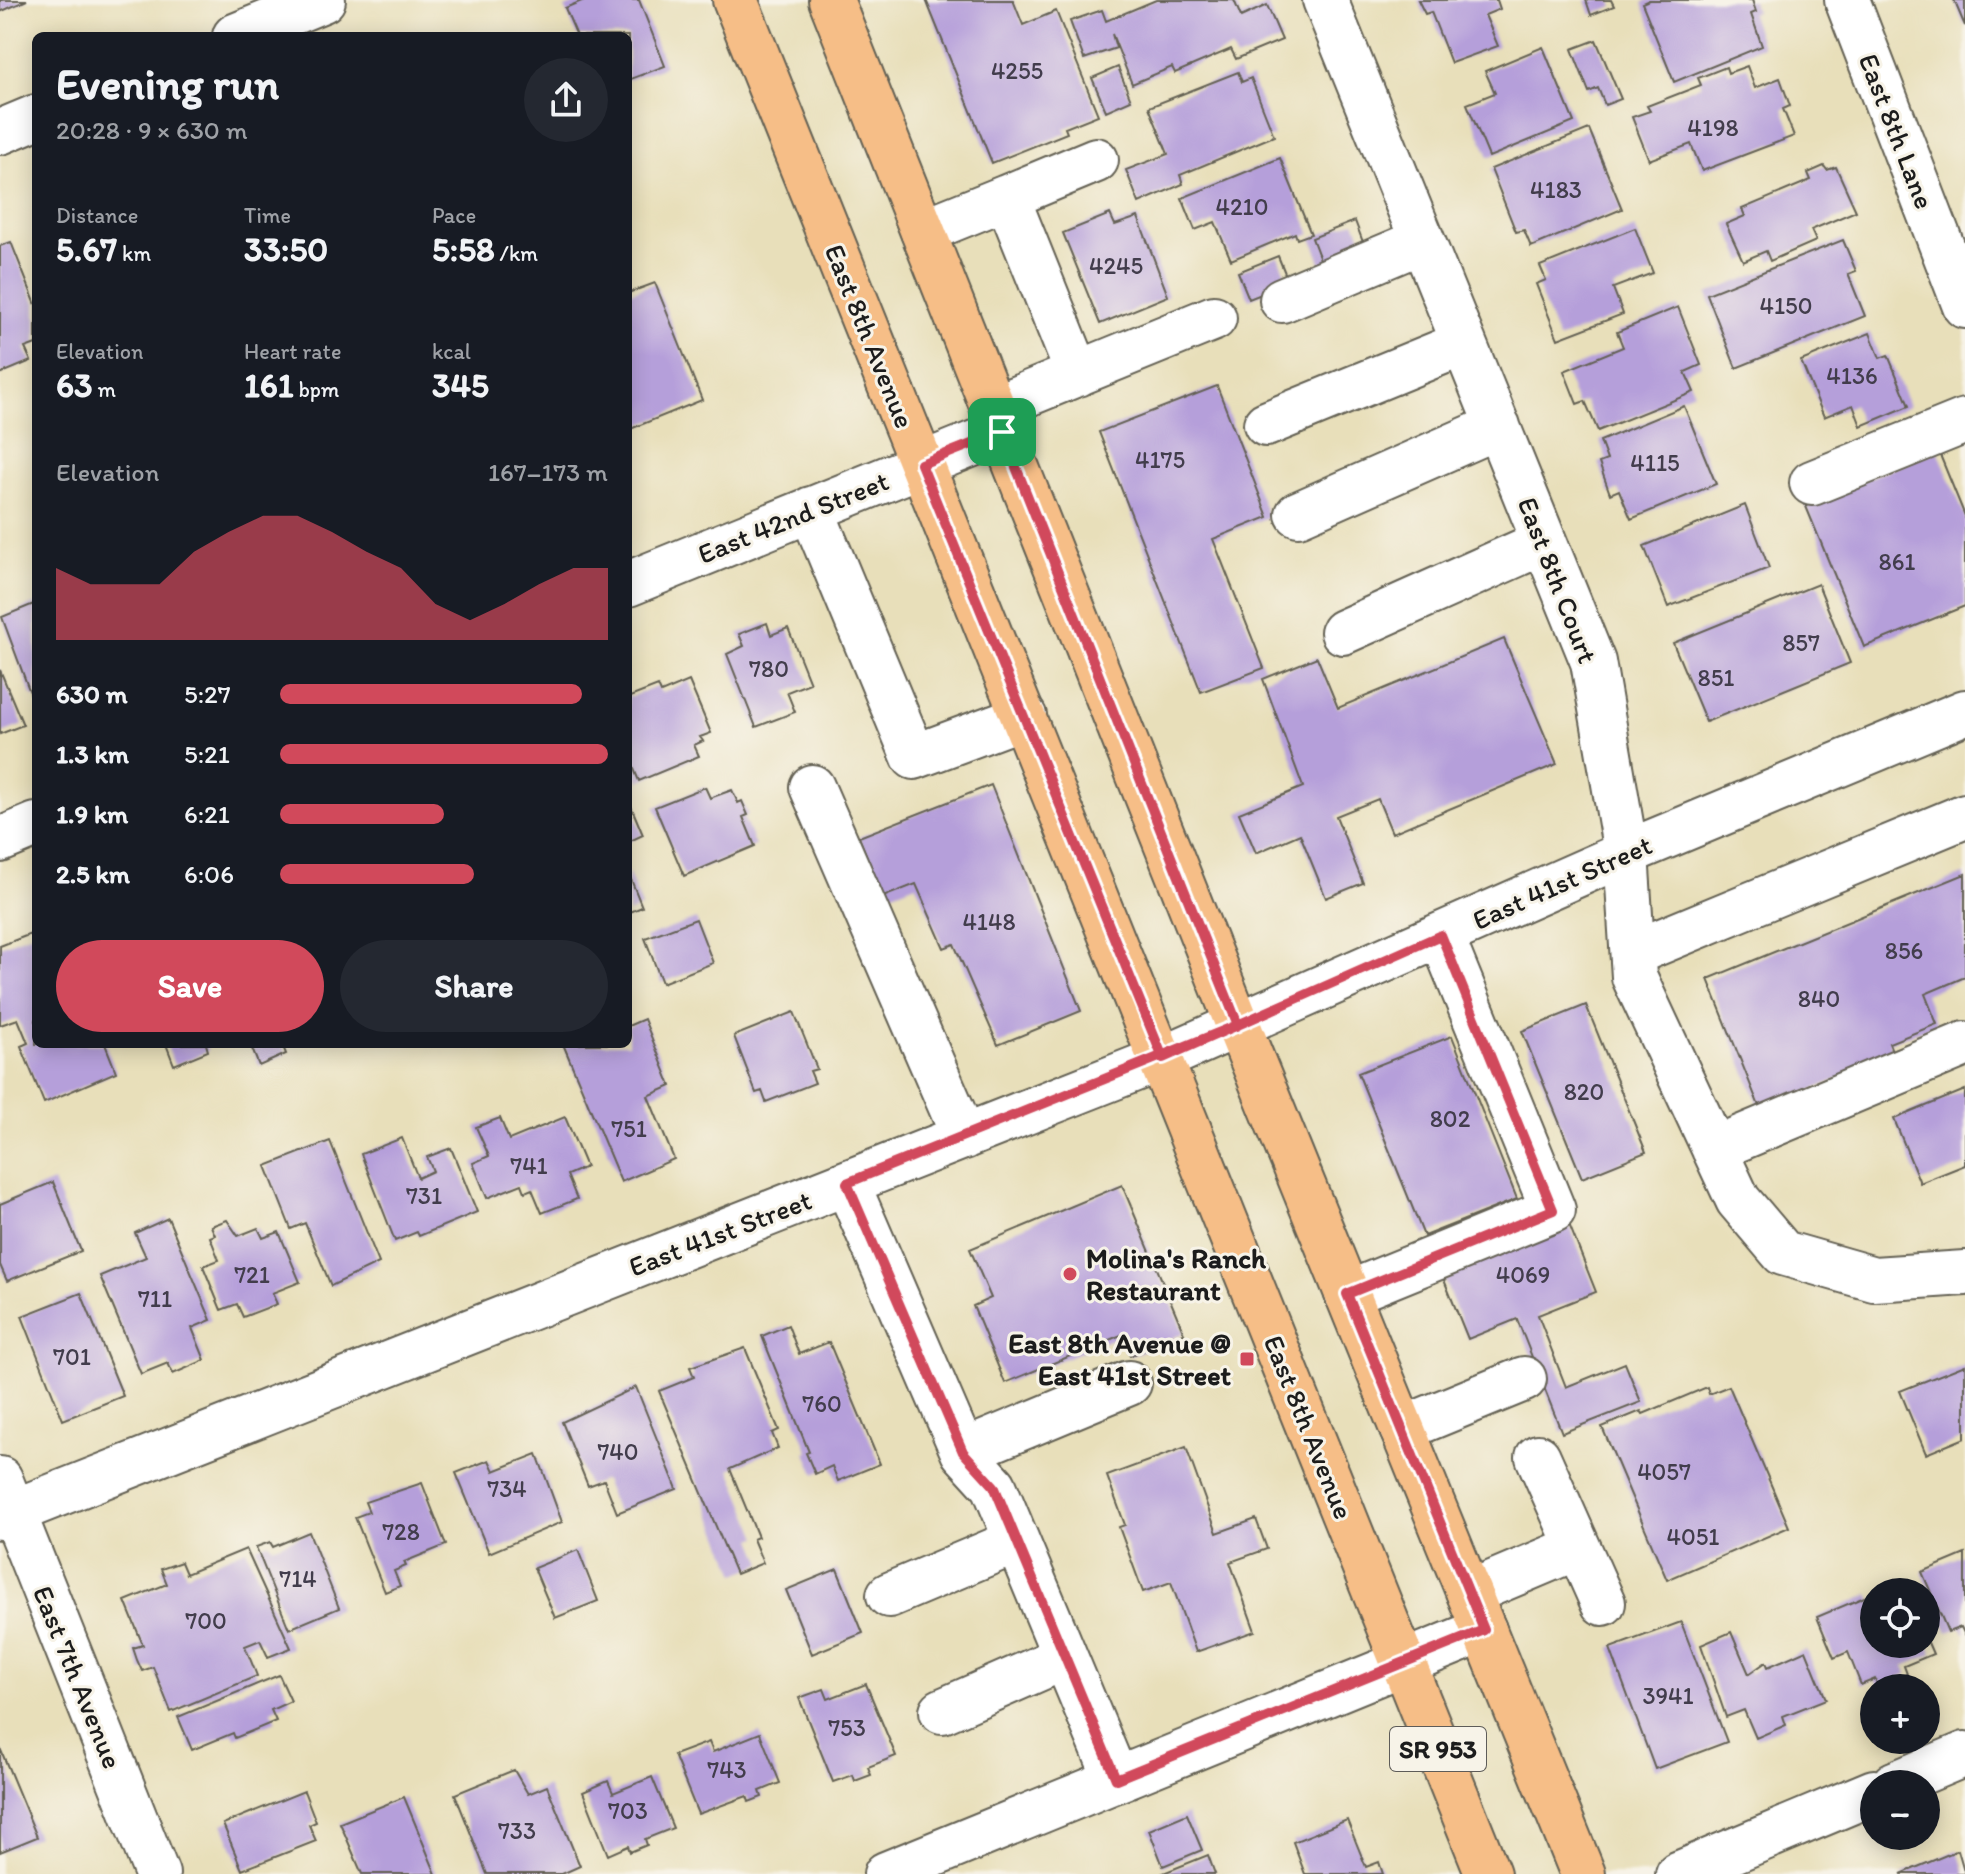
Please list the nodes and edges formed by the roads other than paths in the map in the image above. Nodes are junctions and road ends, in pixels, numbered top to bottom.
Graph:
1 (323, 0) edge
2 (735, 0) edge
3 (831, 0) edge
4 (1325, 0) edge
5 (1847, 0) edge
6 (245, 32) edge
7 (32, 119) edge
8 (0, 132) edge
9 (1096, 160) dead end
10 (1007, 197) junction
11 (923, 231) junction
12 (1422, 241) junction
13 (1282, 300) dead end
14 (1965, 306) edge
15 (1214, 318) dead end
16 (1464, 343) junction
17 (1078, 374) junction
18 (997, 420) junction
19 (1965, 421) edge
20 (1266, 424) dead end
21 (1498, 426) junction
22 (921, 464) junction
23 (1812, 483) dead end
24 (811, 509) junction
25 (1298, 514) dead end
26 (1544, 542) junction
27 (632, 582) edge
28 (1343, 632) dead end
29 (1965, 712) edge
30 (1024, 716) junction
31 (812, 787) dead end
32 (1965, 816) edge
33 (32, 827) edge
34 (0, 840) edge
35 (1626, 853) junction
36 (1441, 935) junction
37 (1633, 953) junction
38 (1238, 1025) junction
39 (1965, 1044) edge
40 (1163, 1058) junction
41 (964, 1137) junction
42 (1714, 1149) junction
43 (847, 1183) junction
44 (1965, 1273) edge
45 (1347, 1294) junction
46 (1524, 1379) dead end
47 (1129, 1383) dead end
48 (1402, 1429) junction
49 (963, 1452) junction
50 (1538, 1457) dead end
51 (4, 1503) edge
52 (1017, 1541) junction
53 (1578, 1547) junction
54 (889, 1595) dead end
55 (1603, 1603) dead end
56 (1476, 1611) junction
57 (1065, 1657) junction
58 (1402, 1661) junction
59 (942, 1711) dead end
60 (1965, 1754) edge
61 (1927, 1770) edge
62 (1116, 1779) junction
63 (1860, 1798) edge
64 (157, 1874) edge
65 (886, 1874) edge
66 (1488, 1874) edge
67 (1583, 1874) edge
68 (1678, 1874) edge

1 - 6 street
2 - 22 main road, East 8th Avenue / SR 953
3 - 11 main road, SR 953
4 - 12 street, East 8th Court
5 - 14 street, East 8th Lane
7 - 8 street
9 - 10 street
10 - 11 street
10 - 17 street
11 - 18 main road, SR 953
12 - 13 street
12 - 16 street, East 8th Court
15 - 17 street, East 42nd Street
16 - 20 street
16 - 21 street, East 8th Court
17 - 18 street, East 42nd Street
18 - 22 street, East 42nd Street
18 - 38 main road, SR 953
19 - 23 street
21 - 25 street
21 - 26 street, East 8th Court
22 - 24 street, East 42nd Street
22 - 30 main road, East 8th Avenue / SR 953
24 - 27 street, East 42nd Street
24 - 30 street
26 - 28 street
26 - 35 street, East 8th Court
29 - 35 street, East 41st Street
30 - 40 main road, East 8th Avenue / SR 953
31 - 41 street
32 - 37 street
33 - 34 street
35 - 36 street, East 41st Street
35 - 37 street, East 8th Court
36 - 38 street, East 41st Street
36 - 45 street
37 - 42 street, East 8th Court
38 - 40 street, East 41st Street
38 - 45 main road, SR 953
39 - 42 street
40 - 41 street, East 41st Street
40 - 58 main road, East 8th Avenue / SR 953
41 - 43 street, East 41st Street
42 - 44 street, East 8th Court
43 - 49 street
43 - 51 street, East 41st Street
45 - 48 main road, SR 953
46 - 48 street
47 - 49 street
48 - 56 main road, SR 953
49 - 52 street
50 - 53 street
51 - 64 street, East 7th Avenue
52 - 54 street
52 - 57 street
53 - 55 street
53 - 56 street
56 - 58 street
56 - 67 main road, SR 953
57 - 59 street
57 - 62 street
58 - 62 street
58 - 66 main road, East 8th Avenue / SR 953
60 - 61 street
62 - 65 street
63 - 68 street

